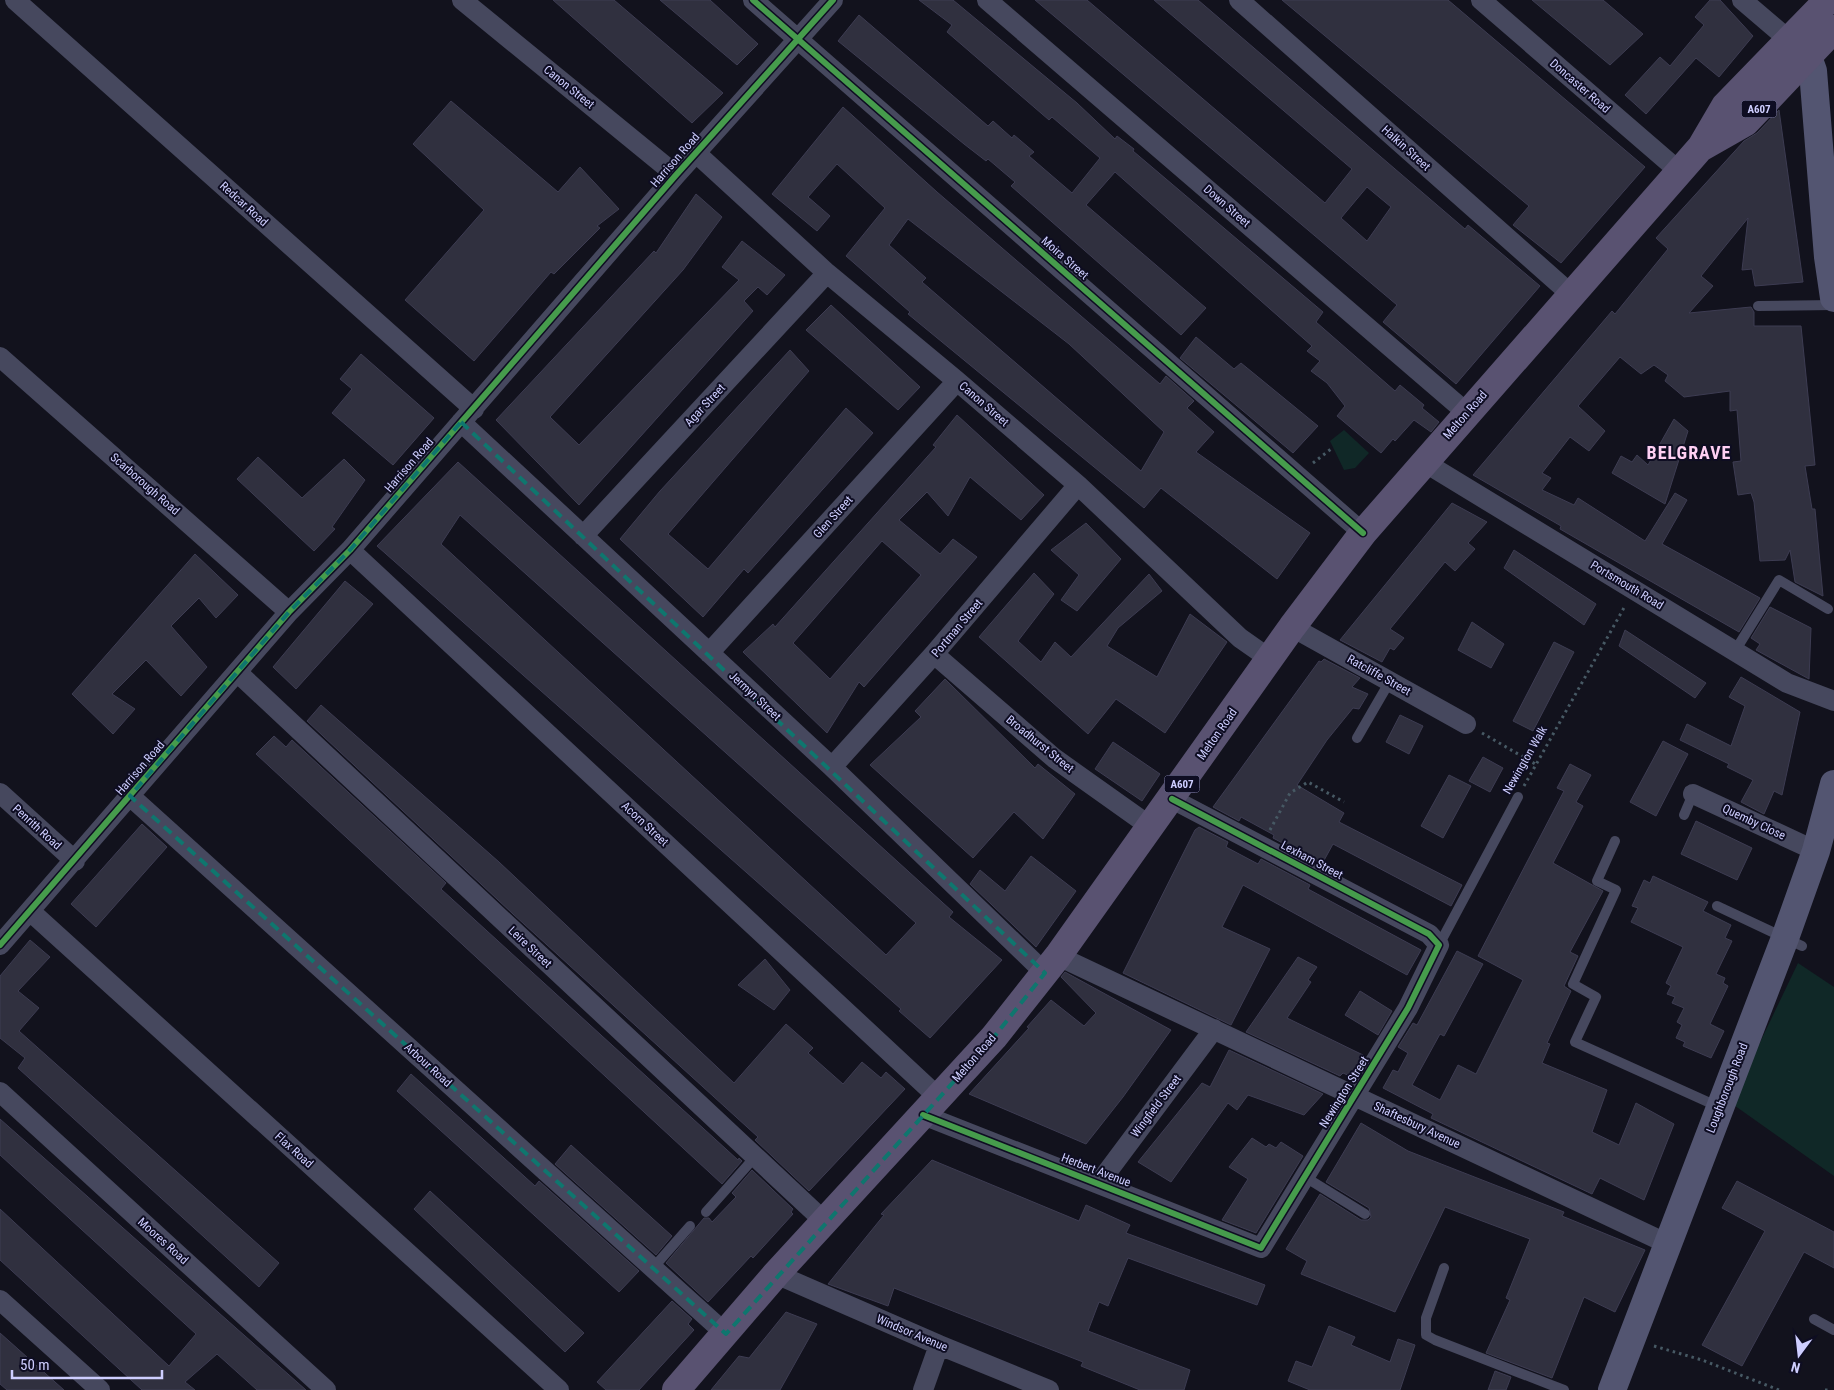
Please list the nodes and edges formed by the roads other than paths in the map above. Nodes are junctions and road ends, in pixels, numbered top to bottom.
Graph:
1 (15, 0) edge
2 (462, 0) edge
3 (753, 0) edge
4 (833, 0) edge
5 (987, 0) edge
6 (1239, 0) edge
7 (1481, 0) edge
8 (1742, 0) edge
9 (1828, 0) edge
10 (1834, 29) edge
11 (797, 38) junction
12 (1798, 49) junction
13 (1834, 91) edge
14 (696, 153) junction
15 (1821, 167) junction
16 (1680, 172) junction
17 (676, 175) junction
18 (1831, 257) edge
19 (827, 273) junction
20 (1573, 296) junction
21 (1834, 298) edge
22 (1834, 305) edge
23 (1758, 306) dead end
24 (0, 357) edge
25 (957, 381) junction
26 (1467, 413) junction
27 (467, 415) junction
28 (1424, 462) junction
29 (1078, 485) junction
30 (1363, 533) junction
31 (583, 536) junction
32 (350, 550) junction
33 (1828, 609) dead end
34 (289, 612) junction
35 (1292, 627) junction
36 (1735, 651) junction
37 (709, 653) junction
38 (934, 654) junction
39 (1270, 659) junction
40 (237, 672) junction
41 (1390, 680) junction
42 (1834, 701) edge
43 (1466, 724) road end
44 (1357, 738) dead end
45 (832, 768) junction
46 (1834, 784) edge
47 (0, 793) edge
48 (1693, 794) joint
49 (130, 796) junction
50 (1518, 797) road end
51 (1172, 799) junction
52 (1684, 815) dead end
53 (1151, 827) junction
54 (1615, 842) dead end
55 (1816, 851) junction
56 (75, 861) junction
57 (1717, 906) dead end
58 (30, 911) junction
59 (1793, 942) junction
60 (1439, 944) junction
61 (0, 945) edge
62 (1051, 964) junction
63 (1214, 1029) junction
64 (0, 1092) edge
65 (1356, 1096) junction
66 (931, 1106) junction
67 (1720, 1107) junction
68 (755, 1157) junction
69 (1305, 1176) junction
70 (1099, 1183) junction
71 (706, 1212) dead end
72 (1365, 1214) dead end
73 (824, 1221) junction
74 (690, 1226) dead end
75 (1668, 1244) junction
76 (1260, 1248) joint
77 (652, 1268) junction
78 (1444, 1268) dead end
79 (776, 1274) junction
80 (0, 1300) edge
81 (1814, 1319) dead end
82 (1834, 1330) edge
83 (726, 1334) junction
84 (939, 1345) junction
85 (100, 1390) edge
86 (326, 1390) edge
87 (559, 1390) edge
88 (676, 1390) edge
89 (923, 1390) edge
90 (1049, 1390) edge
91 (1564, 1390) edge
92 (1612, 1390) edge

1 - 27 street, Redcar Road
2 - 17 street, Canon Street
3 - 11 street, Moira Street
4 - 11 street, Harrison Road
5 - 26 street, Down Street
6 - 20 street, Halkin Street
7 - 16 street, Doncaster Road
8 - 12 street
9 - 12 main road, A607
10 - 12 main road, A607
11 - 14 street, Harrison Road
11 - 30 street, Moira Street
12 - 15 street
12 - 16 main road, Melton Road / A607
13 - 15 street
14 - 17 street, Harrison Road
14 - 19 street, Canon Street
15 - 18 street
16 - 20 main road, Melton Road / A607
17 - 27 street, Harrison Road
18 - 21 street
19 - 25 street, Canon Street
19 - 31 street, Agar Street
20 - 26 main road, Melton Road / A607
22 - 23 lane
24 - 34 street, Scarborough Road
25 - 29 street, Canon Street
25 - 37 street, Glen Street
26 - 28 main road, Melton Road / A607
27 - 31 street, Jermyn Street
27 - 32 street, Harrison Road
28 - 30 main road, Melton Road / A607
28 - 36 street, Portsmouth Road
29 - 38 street, Portman Street
29 - 39 street, Canon Street
30 - 35 main road, Melton Road / A607
31 - 37 street, Jermyn Street
32 - 34 street, Harrison Road
32 - 66 street, Acorn Street
33 - 36 lane
34 - 40 street, Harrison Road
35 - 39 main road, Melton Road / A607
35 - 41 street, Ratcliffe Street
36 - 42 street, Portsmouth Road
37 - 45 street, Jermyn Street
38 - 45 street, Portman Street
38 - 53 street, Broadhurst Street
39 - 51 main road, Melton Road / A607
40 - 49 street, Harrison Road
40 - 68 street, Leire Street
41 - 43 street, Ratcliffe Street
41 - 44 lane
45 - 62 street, Jermyn Street
46 - 55 street, Loughborough Road
47 - 56 street, Penrith Road
48 - 52 lane
48 - 55 street, Quemby Close
49 - 56 street, Harrison Road
49 - 77 street, Arbour Road
50 - 60 lane, Newington Walk
51 - 53 main road, Melton Road / A607
51 - 60 street, Lexham Street
53 - 62 main road, Melton Road / A607
54 - 67 lane
55 - 59 street, Loughborough Road
56 - 58 street, Harrison Road
57 - 59 lane
58 - 61 street, Harrison Road
58 - 87 street, Flax Road
59 - 67 street, Loughborough Road
60 - 65 street, Newington Street
62 - 63 street, Shaftesbury Avenue
62 - 66 main road, Melton Road / A607
63 - 65 street, Shaftesbury Avenue
63 - 70 street, Wingfield Street
64 - 86 street, Moores Road
65 - 69 street, Newington Street
65 - 75 street, Shaftesbury Avenue
66 - 70 street, Herbert Avenue
66 - 73 main road, Melton Road / A607
67 - 75 street, Loughborough Road
68 - 71 lane
68 - 73 street, Leire Street
69 - 72 lane
69 - 76 street, Newington Street
70 - 76 street, Herbert Avenue
73 - 79 main road, Melton Road / A607
74 - 77 lane
75 - 92 street, Loughborough Road
77 - 83 street, Arbour Road
78 - 91 lane
79 - 83 main road, Melton Road / A607
79 - 84 street, Windsor Avenue
80 - 85 street
81 - 82 lane
83 - 88 main road, Melton Road / A607
84 - 89 street
84 - 90 street, Windsor Avenue

